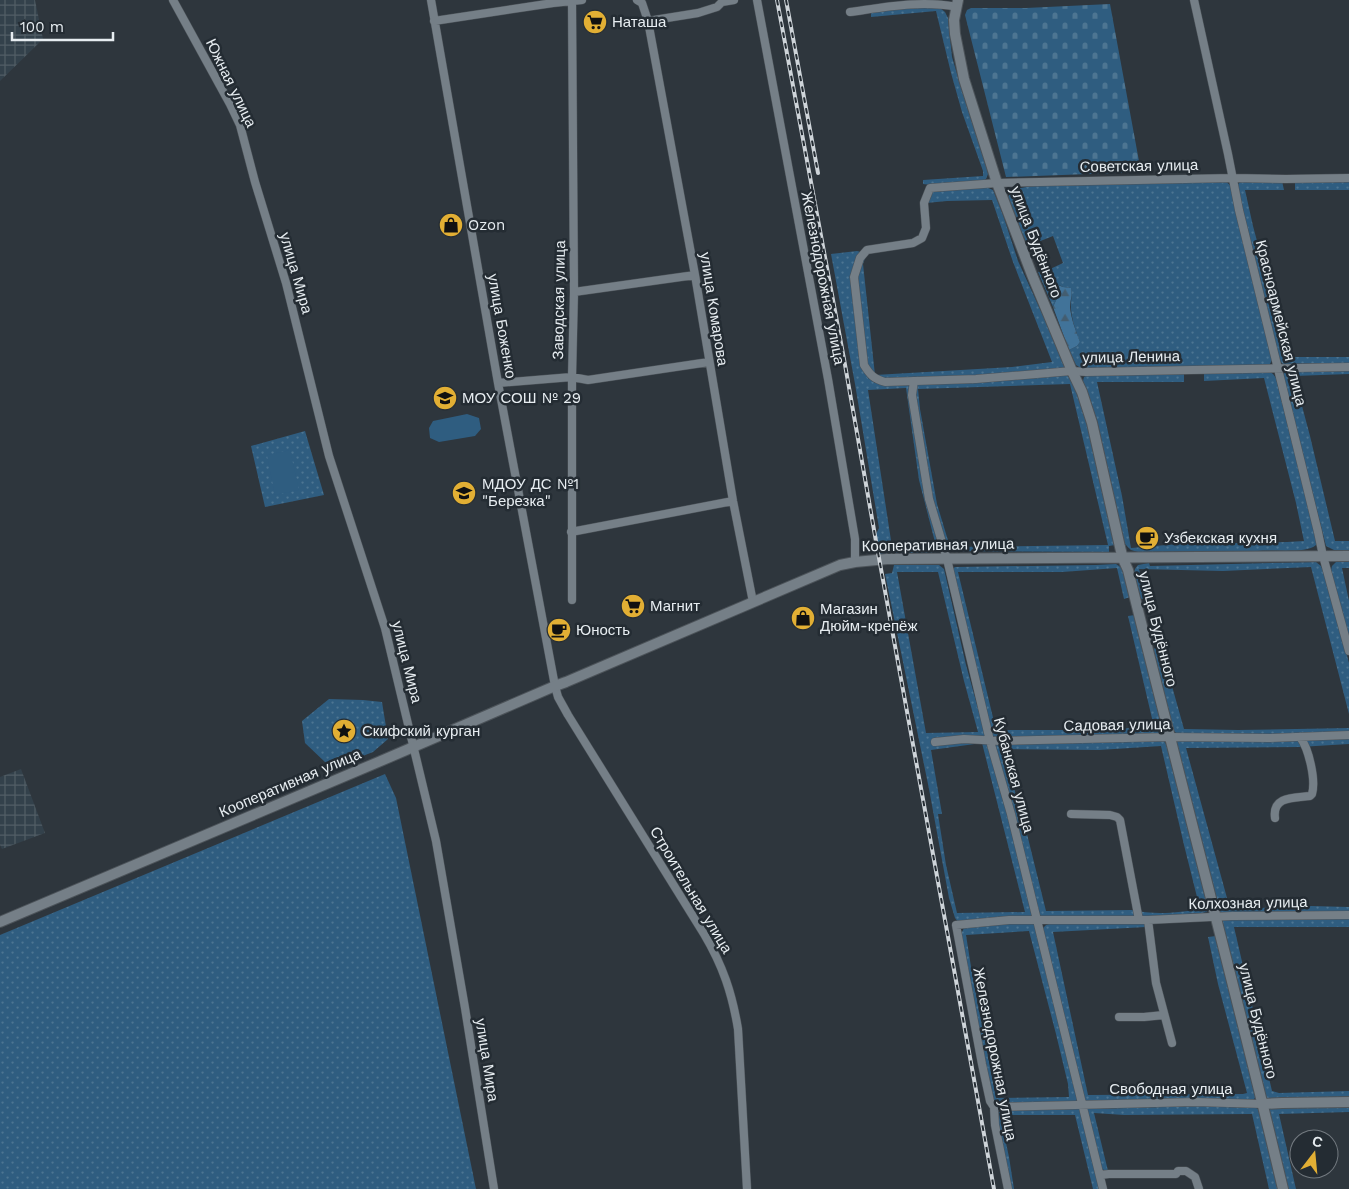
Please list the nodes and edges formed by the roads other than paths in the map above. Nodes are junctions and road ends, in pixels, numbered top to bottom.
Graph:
1 (172, 0) edge
2 (431, 0) edge
3 (582, 0) edge
4 (734, 0) edge
5 (757, 0) edge
6 (1194, 0) edge
7 (572, 1) edge
8 (639, 2) edge
9 (957, 3) edge
10 (850, 12) dead end
11 (434, 21) junction
12 (648, 22) junction
13 (1233, 178) junction
14 (1349, 178) edge
15 (255, 182) joint
16 (997, 183) junction
17 (930, 188) joint
18 (695, 275) junction
19 (574, 292) junction
20 (709, 362) junction
21 (1349, 366) edge
22 (1278, 368) junction
23 (1072, 371) junction
24 (572, 377) junction
25 (914, 381) junction
26 (498, 383) junction
27 (733, 501) junction
28 (571, 532) junction
29 (1323, 556) junction
30 (1349, 556) edge
31 (1122, 558) junction
32 (947, 559) junction
33 (855, 562) junction
34 (572, 600) dead end
35 (753, 602) junction
36 (1349, 651) edge
37 (555, 686) junction
38 (1349, 735) edge
39 (1169, 737) junction
40 (1300, 737) junction
41 (990, 740) junction
42 (935, 742) dead end
43 (414, 746) junction
44 (1070, 814) dead end
45 (1275, 818) dead end
46 (1349, 915) edge
47 (1216, 917) junction
48 (1037, 920) junction
49 (1139, 920) junction
50 (1148, 920) junction
51 (0, 922) edge
52 (956, 925) joint
53 (1164, 1015) junction
54 (1119, 1016) dead end
55 (1172, 1043) dead end
56 (1349, 1102) edge
57 (1263, 1104) junction
58 (1082, 1105) junction
59 (994, 1107) junction
60 (1100, 1175) junction
61 (494, 1189) edge
62 (747, 1189) edge
63 (1008, 1189) edge
64 (1103, 1189) edge
65 (1199, 1189) edge
66 (1284, 1189) edge

1 - 15 street, Южная улица
2 - 11 street, улица Боженко
3 - 7 street
4 - 12 street
5 - 33 street, Железнодорожная улица
6 - 13 street, Красноармейская улица
7 - 11 street
7 - 19 street, Заводская улица
8 - 12 street, улица Комарова
9 - 10 street
9 - 16 street, улица Будённого
11 - 26 street, улица Боженко
12 - 18 street, улица Комарова
13 - 14 street, Советская улица
13 - 16 street, Советская улица
13 - 22 street, Красноармейская улица
15 - 43 street, улица Мира
16 - 17 street, Советская улица
16 - 23 street, улица Будённого
17 - 25 street, Железнодорожная улица
18 - 19 street
18 - 20 street, улица Комарова
19 - 24 street, Заводская улица
20 - 24 street
20 - 27 street, улица Комарова
21 - 22 street, улица Ленина
22 - 23 street, улица Ленина
22 - 29 street, Красноармейская улица
23 - 25 street, улица Ленина
23 - 31 street, улица Будённого
24 - 26 street
24 - 28 street, Заводская улица
25 - 32 street, Кубанская улица
26 - 37 street, улица Боженко
27 - 28 street
27 - 35 street, улица Комарова
28 - 34 street, Заводская улица
29 - 30 street, Кооперативная улица
29 - 31 street, Кооперативная улица
29 - 36 street, Красноармейская улица
31 - 32 street, Кооперативная улица
31 - 39 street, улица Будённого
32 - 33 street, Кооперативная улица
32 - 41 street, Кубанская улица
33 - 35 street, Кооперативная улица
35 - 37 street, Кооперативная улица
37 - 43 street, Кооперативная улица
37 - 62 street, Строительная улица
38 - 40 street, Садовая улица
39 - 40 street, Садовая улица
39 - 41 street, Садовая улица
39 - 47 street, улица Будённого
40 - 45 street
41 - 42 street, Садовая улица
41 - 48 street, Кубанская улица
43 - 51 street, Кооперативная улица
43 - 61 street, улица Мира
44 - 49 street
46 - 47 street, Колхозная улица
47 - 50 street, Колхозная улица
47 - 57 street, улица Будённого
48 - 49 street, Колхозная улица
48 - 52 street, Колхозная улица
48 - 58 street, Кубанская улица
49 - 50 street, Колхозная улица
50 - 53 street
52 - 59 street, Железнодорожная улица
53 - 54 street
53 - 55 street
56 - 57 street, Свободная улица
57 - 58 street, Свободная улица
57 - 66 street, улица Будённого
58 - 59 street, Свободная улица
58 - 60 street, Кубанская улица
59 - 63 street, Железнодорожная улица
60 - 64 street, Кубанская улица
60 - 65 street

